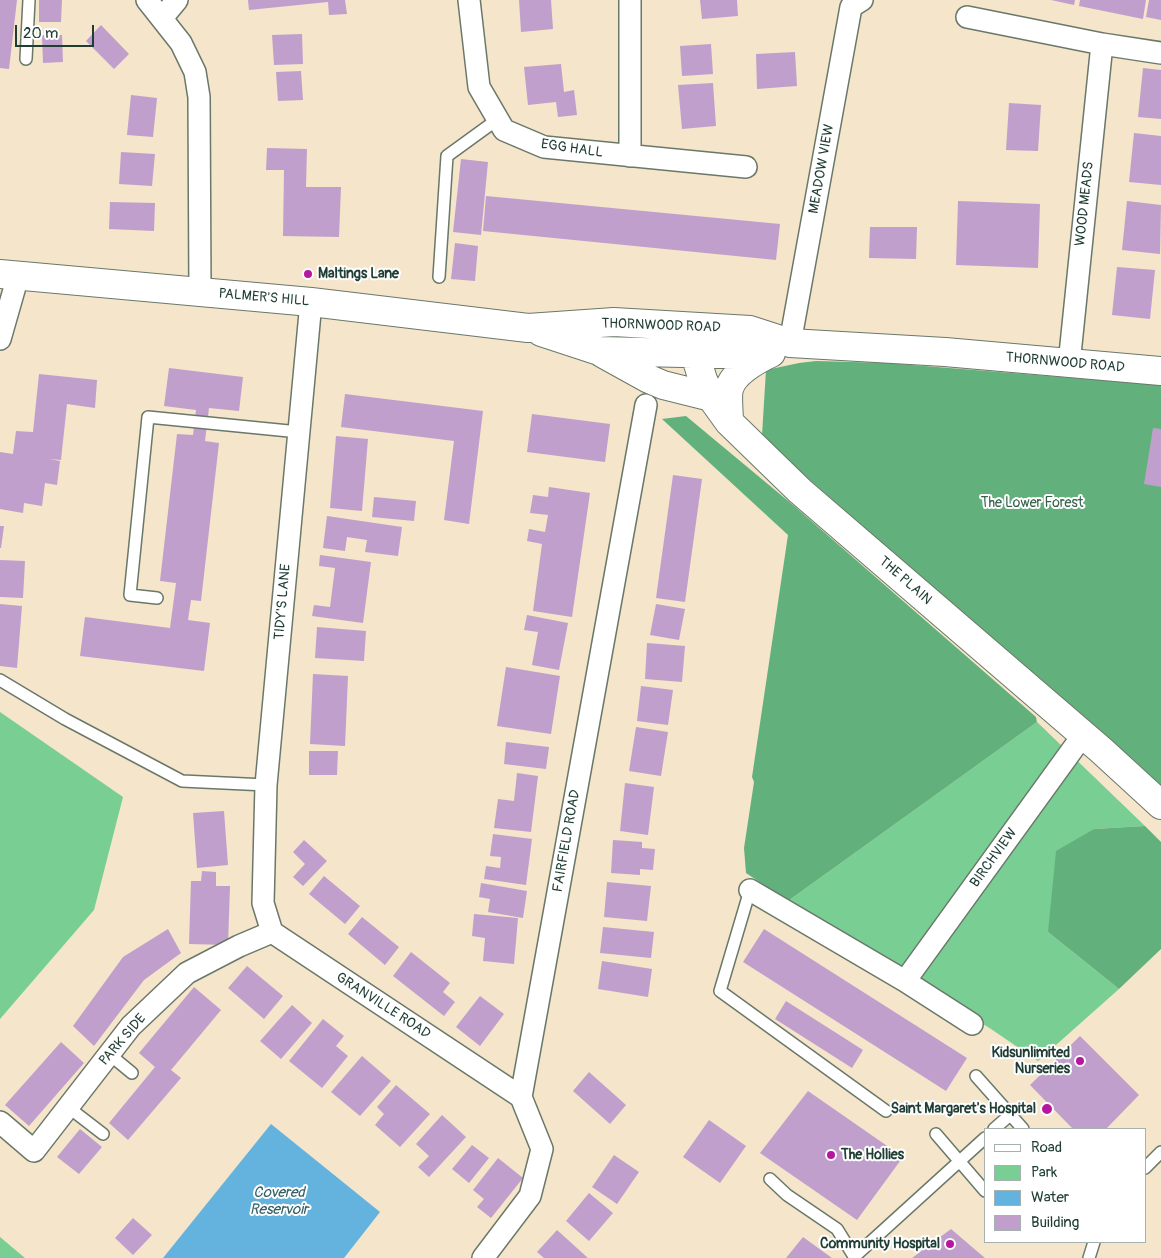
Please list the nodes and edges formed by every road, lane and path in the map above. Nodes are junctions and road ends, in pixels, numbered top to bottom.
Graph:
1 (29, 0) edge
2 (147, 0) edge
3 (177, 0) edge
4 (468, 0) edge
5 (630, 0) edge
6 (862, 0) edge
7 (967, 17) dead end
8 (162, 18) junction
9 (1102, 44) junction
10 (1161, 53) edge
11 (26, 59) dead end
12 (498, 118) junction
13 (630, 156) junction
14 (746, 167) dead end
15 (9, 275) edge
16 (439, 276) dead end
17 (200, 293) junction
18 (311, 302) junction
19 (528, 328) junction
20 (0, 339) edge
21 (696, 340) junction
22 (790, 343) junction
23 (599, 351) junction
24 (766, 355) junction
25 (1069, 364) junction
26 (1161, 371) edge
27 (711, 397) junction
28 (646, 406) dead end
29 (729, 422) junction
30 (299, 432) junction
31 (157, 598) dead end
32 (0, 680) edge
33 (1083, 735) junction
34 (266, 785) junction
35 (1161, 805) edge
36 (750, 890) joint
37 (272, 932) junction
38 (904, 982) junction
39 (972, 1024) dead end
40 (109, 1054) junction
41 (132, 1074) dead end
42 (976, 1076) dead end
43 (521, 1097) junction
44 (68, 1107) junction
45 (886, 1111) dead end
46 (1010, 1115) junction
47 (0, 1122) edge
48 (995, 1128) edge
49 (1022, 1128) edge
50 (103, 1134) dead end
51 (936, 1134) dead end
52 (984, 1139) edge
53 (1161, 1152) edge
54 (959, 1161) junction
55 (1146, 1167) edge
56 (770, 1179) dead end
57 (984, 1189) edge
58 (1094, 1243) edge
59 (855, 1257) edge
60 (483, 1258) edge
61 (1089, 1258) edge

1 - 11 lane
2 - 8 street
3 - 8 street
4 - 12 street, EGG HALL
5 - 13 street
6 - 22 street, MEADOW VIEW
7 - 9 street
8 - 17 street
9 - 10 street
9 - 25 street, WOOD MEADS
12 - 13 street, EGG HALL
12 - 16 lane
13 - 14 street, EGG HALL
15 - 17 main road, PALMER'S HILL
15 - 20 street
17 - 18 main road, PALMER'S HILL
18 - 19 main road, PALMER'S HILL
18 - 30 street, TIDY'S LANE
19 - 21 main road, THORNWOOD ROAD
19 - 23 main road, THORNWOOD ROAD
21 - 22 main road, THORNWOOD ROAD
21 - 23 main road, THORNWOOD ROAD
21 - 24 main road, THORNWOOD ROAD
21 - 27 main road, THE PLAIN
22 - 24 main road, THORNWOOD ROAD
22 - 25 main road, THORNWOOD ROAD
23 - 27 main road
24 - 29 main road
25 - 26 main road, THORNWOOD ROAD
27 - 29 main road, THE PLAIN
28 - 43 street, FAIRFIELD ROAD
29 - 33 main road, THE PLAIN
30 - 31 lane
30 - 34 street, TIDY'S LANE
32 - 34 lane
33 - 35 main road, THE PLAIN
33 - 38 street, BIRCHVIEW
34 - 37 street, TIDY'S LANE
36 - 38 street
36 - 45 lane
37 - 40 street, PARK SIDE
37 - 43 street, GRANVILLE ROAD
38 - 39 street
40 - 41 lane
40 - 44 street, PARK SIDE
42 - 46 lane
43 - 60 street
44 - 47 street, PARK SIDE
44 - 50 lane
46 - 48 lane
46 - 49 lane
51 - 54 lane
52 - 54 lane
53 - 55 lane
54 - 57 lane
54 - 59 lane
56 - 59 lane
58 - 61 lane

